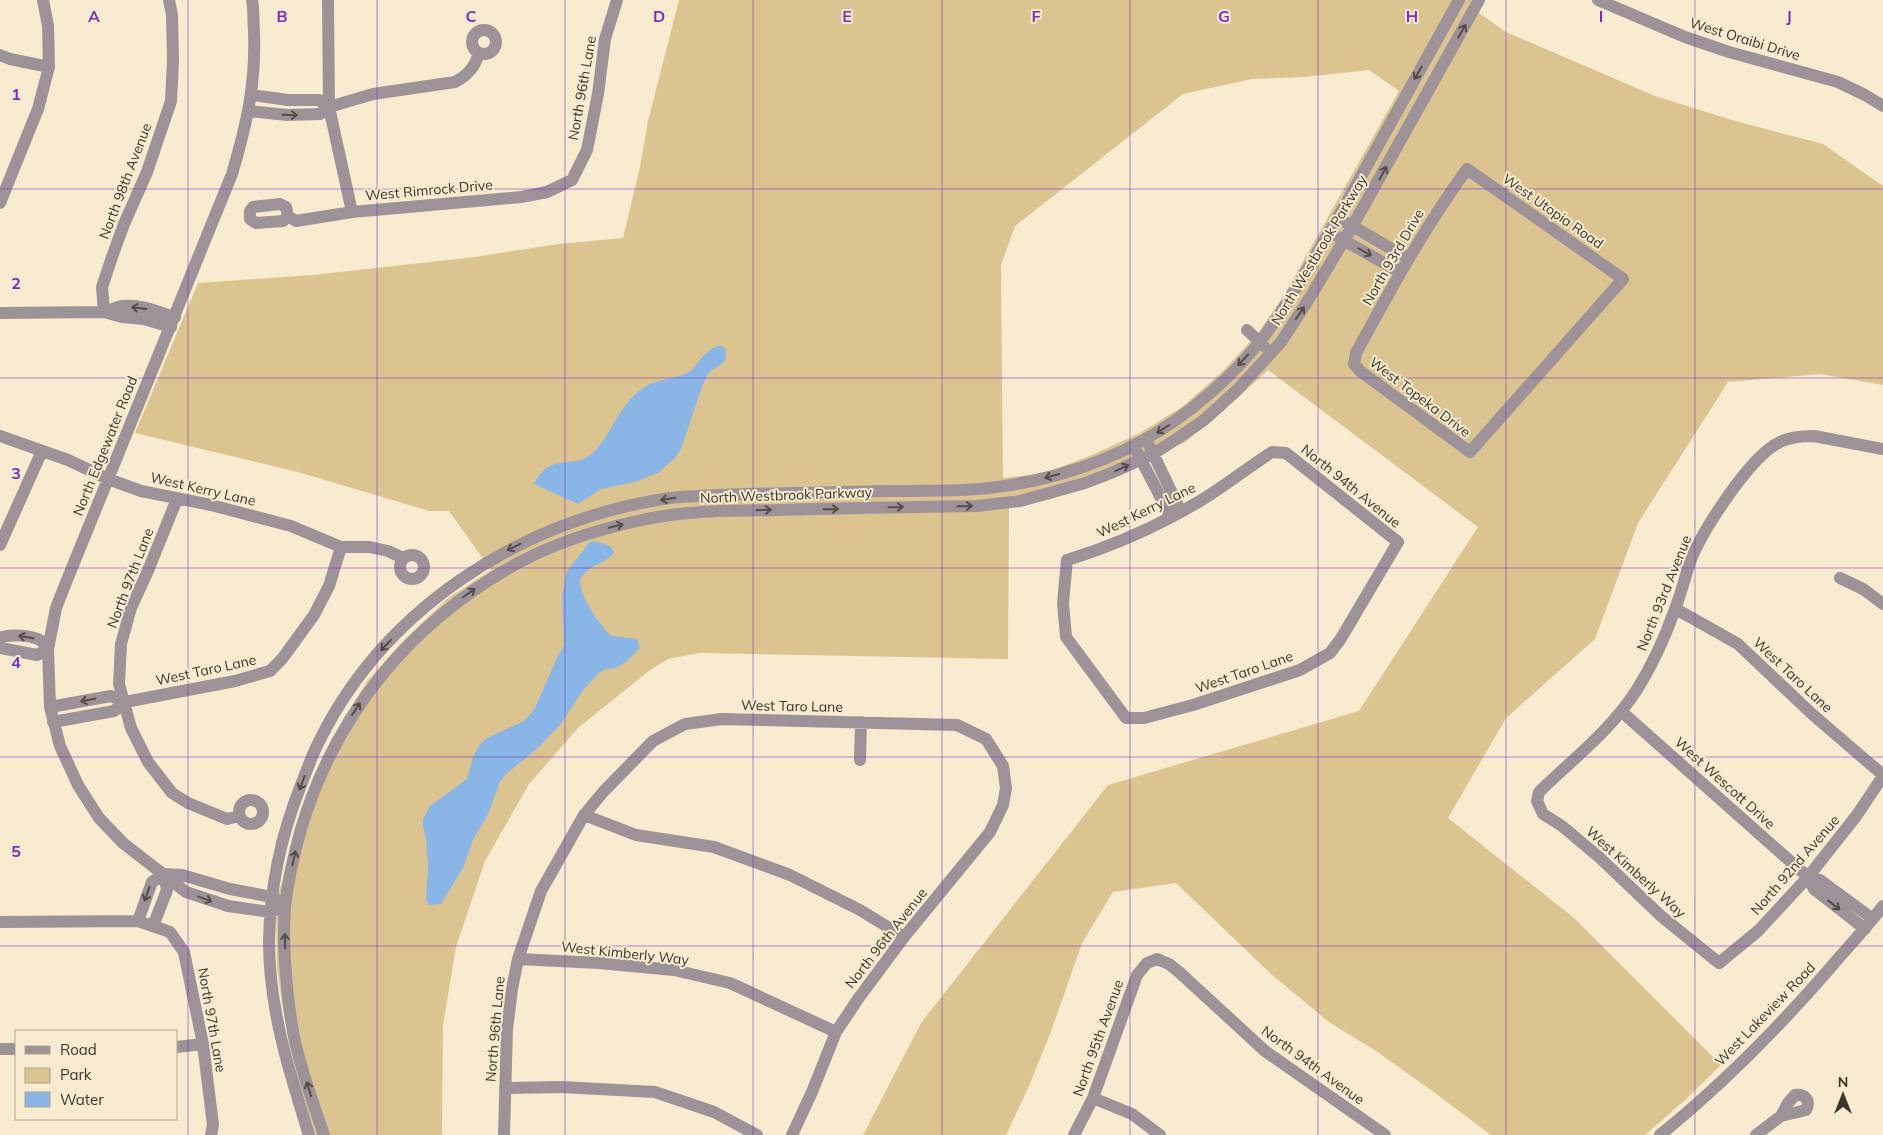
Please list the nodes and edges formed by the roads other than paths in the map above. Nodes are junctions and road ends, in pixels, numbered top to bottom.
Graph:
1 (43, 0) edge
2 (170, 0) edge
3 (252, 0) edge
4 (328, 0) edge
5 (617, 0) edge
6 (1459, 0) edge
7 (1479, 0) edge
8 (1598, 0) edge
9 (479, 53) dead end
10 (0, 55) edge
11 (49, 67) junction
12 (252, 95) junction
13 (1883, 106) edge
14 (329, 107) junction
15 (250, 111) junction
16 (1467, 169) joint
17 (572, 180) joint
18 (1, 200) edge
19 (352, 212) junction
20 (288, 216) dead end
21 (1338, 218) junction
22 (1352, 227) junction
23 (1329, 232) junction
24 (1344, 240) junction
25 (1407, 258) junction
26 (1400, 272) junction
27 (104, 312) junction
28 (0, 313) edge
29 (173, 322) junction
30 (1247, 330) dead end
31 (1259, 342) junction
32 (1272, 352) junction
33 (1354, 364) joint
34 (0, 436) edge
35 (1146, 439) junction
36 (1133, 446) junction
37 (1883, 449) edge
38 (42, 451) junction
39 (1470, 452) joint
40 (1286, 453) joint
41 (1153, 454) junction
42 (1141, 459) junction
43 (108, 478) junction
44 (1017, 484) junction
45 (917, 490) junction
46 (787, 493) junction
47 (177, 499) junction
48 (1020, 501) junction
49 (916, 507) junction
50 (787, 510) junction
51 (1176, 514) junction
52 (1398, 542) joint
53 (0, 545) edge
54 (341, 547) junction
55 (403, 558) dead end
56 (1840, 578) dead end
57 (1883, 604) edge
58 (1676, 609) junction
59 (0, 638) edge
60 (0, 648) edge
61 (48, 649) junction
62 (124, 702) junction
63 (50, 707) junction
64 (1622, 712) junction
65 (1126, 718) joint
66 (722, 719) joint
67 (53, 722) junction
68 (861, 722) junction
69 (860, 760) dead end
70 (1003, 766) joint
71 (1883, 775) edge
72 (1537, 802) joint
73 (584, 815) junction
74 (239, 816) dead end
75 (164, 874) junction
76 (1808, 877) junction
77 (272, 897) junction
78 (285, 906) junction
79 (1883, 906) edge
80 (270, 912) junction
81 (138, 921) junction
82 (0, 922) edge
83 (1869, 924) junction
84 (153, 926) junction
85 (904, 937) junction
86 (518, 959) junction
87 (1157, 959) joint
88 (1719, 963) joint
89 (836, 1032) junction
90 (203, 1044) junction
91 (178, 1047) edge
92 (0, 1049) edge
93 (15, 1049) edge
94 (505, 1088) junction
95 (1093, 1098) junction
96 (1781, 1116) dead end
97 (211, 1135) edge
98 (309, 1135) edge
99 (324, 1135) edge
100 (504, 1135) edge
101 (758, 1135) edge
102 (792, 1135) edge
103 (1074, 1135) edge
104 (1160, 1135) edge
105 (1385, 1135) edge
106 (1660, 1135) edge
107 (1756, 1135) edge

1 - 11 street
2 - 27 street, North 98th Avenue
3 - 12 street, North Edgewater Road
4 - 14 street
5 - 17 street, North 96th Lane
6 -> 21 street, North Westbrook Parkway
22 -> 7 street, North Westbrook Parkway
8 - 13 street, West Oraibi Drive
9 - 14 street
10 - 11 street
11 - 18 street
12 - 14 street
12 - 15 street, North Edgewater Road
15 -> 14 street
14 - 19 street
15 - 29 street, North Edgewater Road
16 - 25 street, North 93rd Drive
16 - 39 street, West Utopia Road
17 - 19 street, West Rimrock Drive
19 - 20 street, West Rimrock Drive
21 - 22 street
21 - 23 street, North Westbrook Parkway
22 - 24 street, North Westbrook Parkway
22 - 25 street
23 - 24 street
23 - 31 street, North Westbrook Parkway
24 -> 26 street
32 -> 24 street, North Westbrook Parkway
25 - 26 street, North 93rd Drive
26 - 33 street, North 93rd Drive
27 - 28 street
27 - 29 street
29 - 43 street, North Edgewater Road
30 - 31 street
31 - 32 street
31 -> 35 street, North Westbrook Parkway
32 - 41 street, North Westbrook Parkway
33 - 39 street, West Topeka Drive
34 - 38 street, West Kerry Lane
35 - 36 street, North Westbrook Parkway
35 - 41 street
36 - 42 street
36 -> 44 street, North Westbrook Parkway
37 - 58 street, North 93rd Avenue
38 - 43 street, West Kerry Lane
38 - 53 street
40 - 51 street, West Kerry Lane
40 - 52 street, North 94th Avenue
41 - 42 street, North Westbrook Parkway
41 - 51 street
48 -> 42 street, North Westbrook Parkway
42 - 51 street
43 - 47 street, West Kerry Lane
43 - 61 street, North Edgewater Road
44 - 45 street, North Westbrook Parkway
44 - 48 street
45 - 46 street, North Westbrook Parkway
45 - 49 street
46 - 50 street
46 -> 77 street, North Westbrook Parkway
47 - 54 street, West Kerry Lane
47 - 62 street, North 97th Lane
49 -> 48 street, North Westbrook Parkway
50 -> 49 street, North Westbrook Parkway
78 -> 50 street, North Westbrook Parkway
51 - 65 street, West Kerry Lane
52 - 65 street, West Taro Lane
54 - 55 street, West Kerry Lane
54 - 62 street, West Taro Lane
56 - 57 street
58 - 64 street, North 93rd Avenue
58 - 71 street, West Taro Lane
61 -> 59 street
60 - 61 street
61 - 63 street, North Edgewater Road
62 -> 63 street, West Taro Lane
62 - 67 street, West Taro Lane
62 - 74 street, North 97th Lane
63 - 67 street, North Edgewater Road
64 - 72 street, North 93rd Avenue
64 - 76 street, West Wescott Drive
66 - 68 street, West Taro Lane
66 - 73 street, North 96th Lane
67 - 75 street, North Edgewater Road
68 - 69 street, West Taro Lane
68 - 70 street, West Taro Lane
70 - 85 street, North 96th Avenue
71 - 76 street, North 92nd Avenue
72 - 88 street, West Kimberly Way
73 - 85 street
73 - 86 street, North 96th Lane
75 - 77 street, North Edgewater Road
75 -> 80 street, North Edgewater Road
75 -> 81 street
75 - 84 street
76 - 83 street, West Wescott Drive
76 - 88 street, North 92nd Avenue
77 - 78 street, North Edgewater Road
77 - 80 street, North Westbrook Parkway
78 - 80 street, North Edgewater Road
99 -> 78 street, North Westbrook Parkway
79 - 83 street, West Lakeview Road
80 - 98 street, North Westbrook Parkway
81 - 82 street
81 - 84 street, North 97th Lane
83 - 106 street, West Lakeview Road
84 - 90 street, North 97th Lane
85 - 89 street, North 96th Avenue
86 - 89 street, West Kimberly Way
86 - 94 street, North 96th Lane
87 - 95 street, North 95th Avenue
87 - 105 street, North 94th Avenue
89 - 102 street, North 96th Avenue
90 - 91 street
90 - 97 street, North 97th Lane
92 - 93 street
94 - 100 street, North 96th Lane
94 - 101 street
95 - 103 street, North 95th Avenue
95 - 104 street
96 - 107 street

